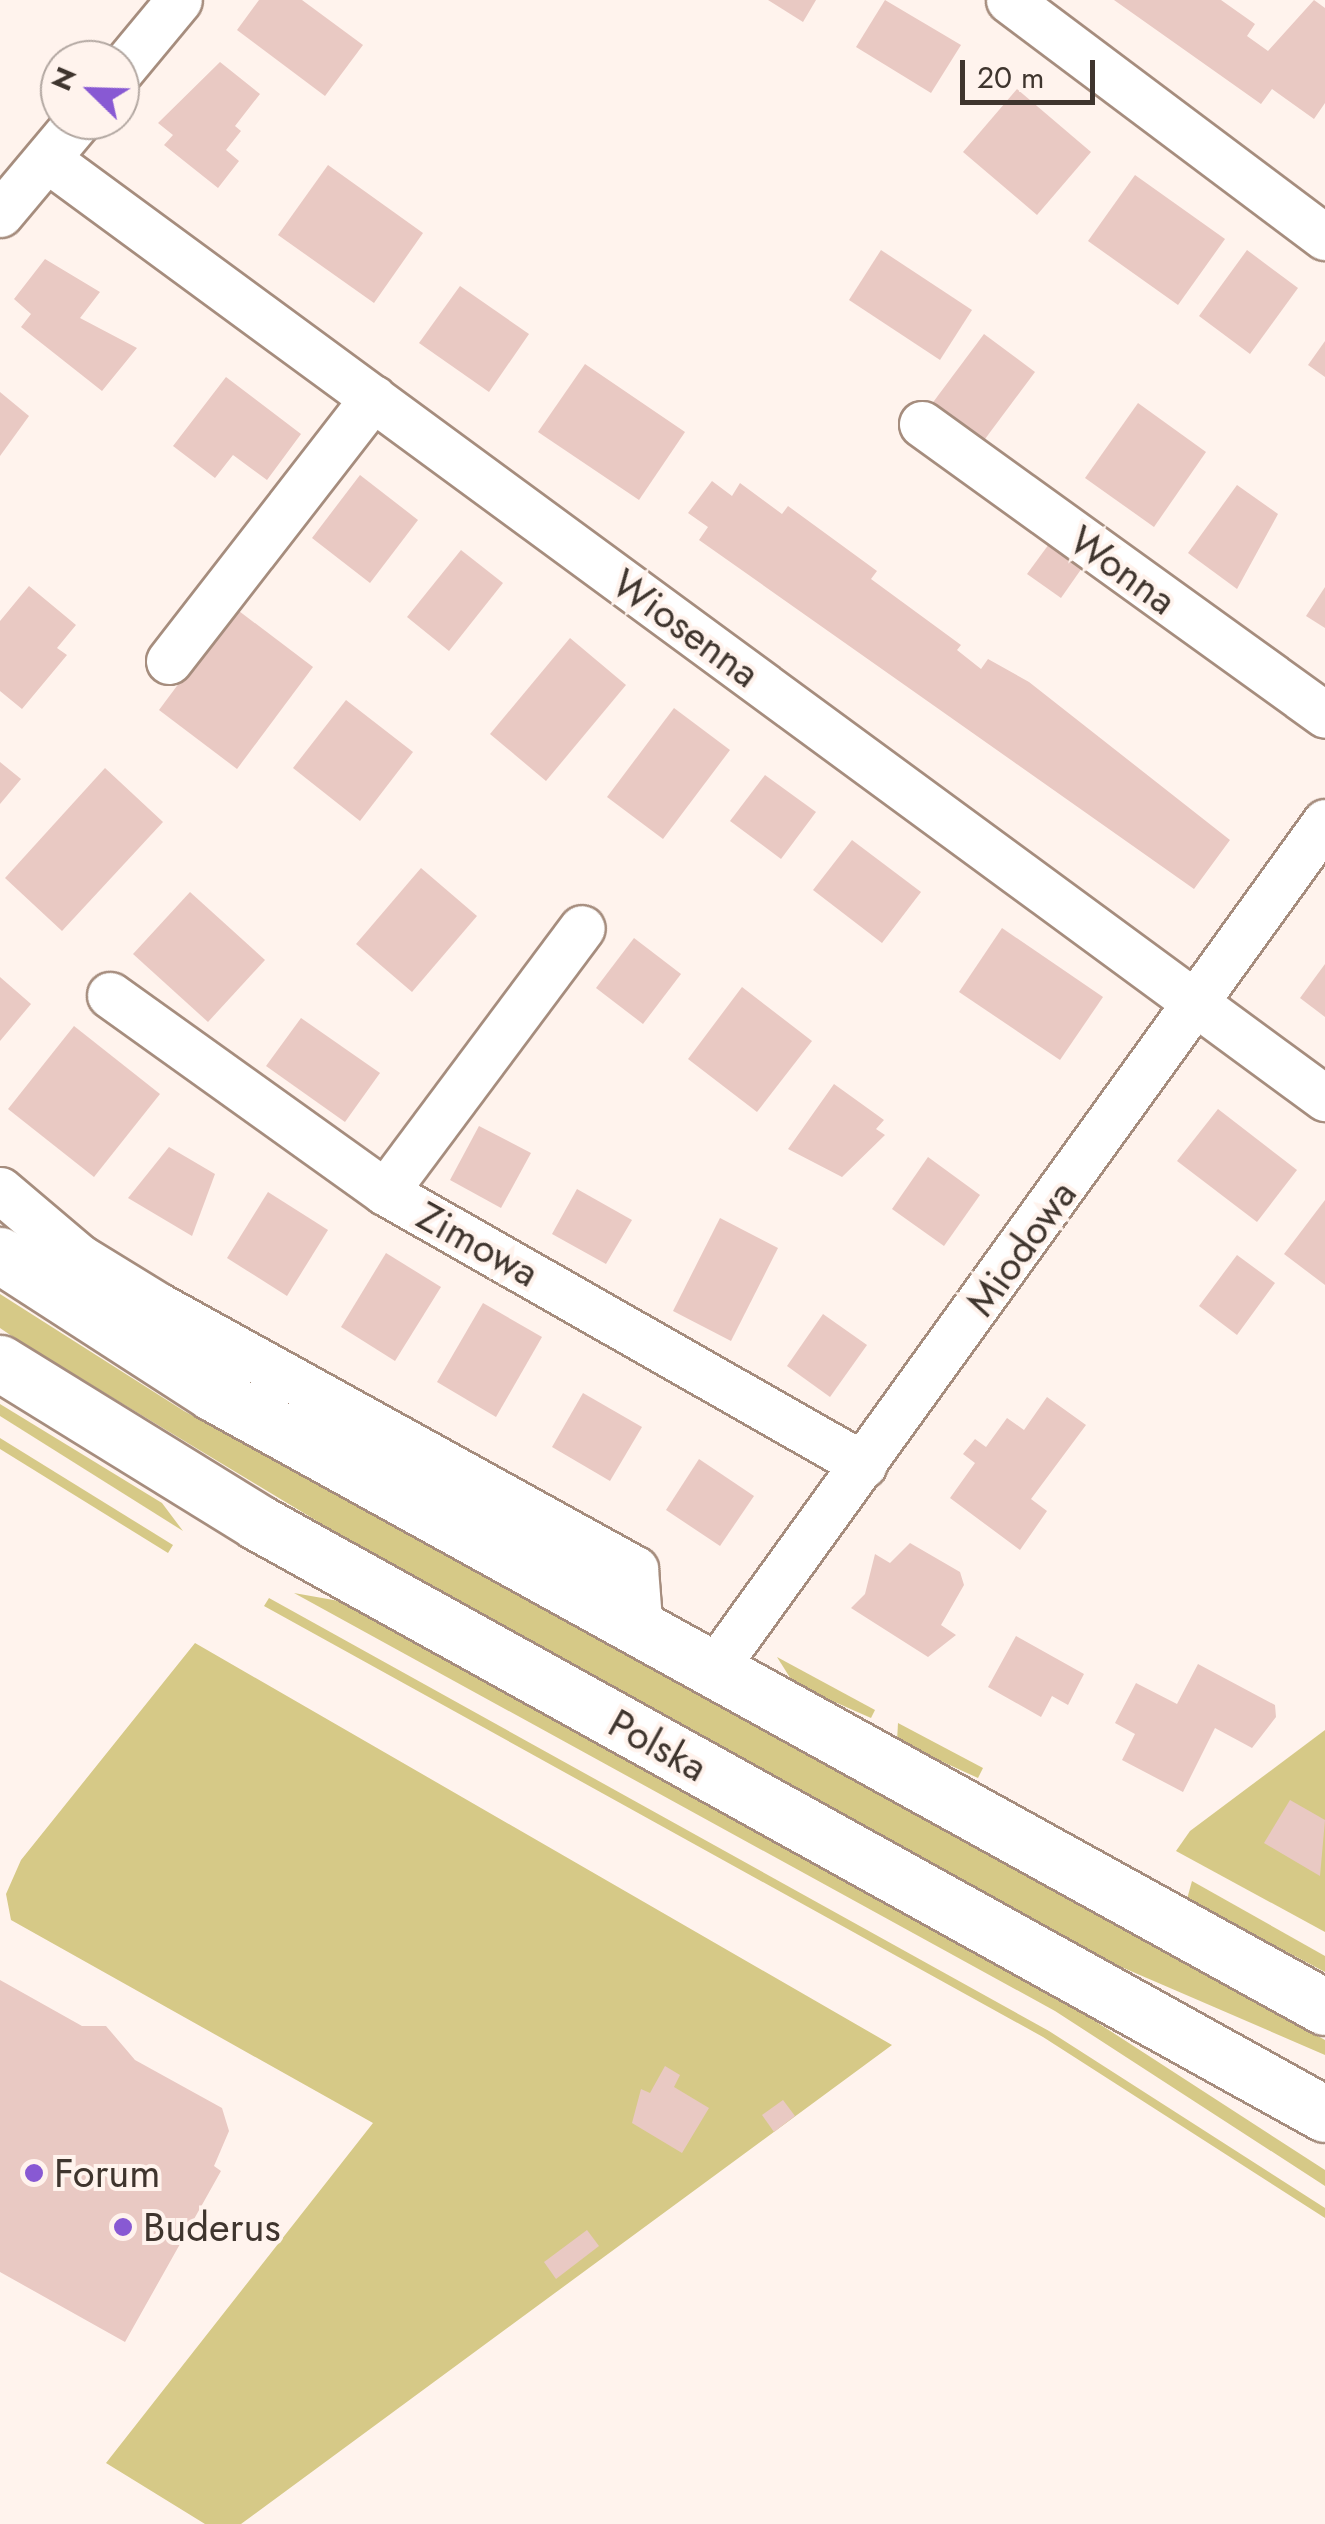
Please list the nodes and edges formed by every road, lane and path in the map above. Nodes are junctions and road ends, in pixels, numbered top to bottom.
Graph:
1 (179, 0) edge
2 (1009, 0) edge
3 (140, 47) edge
4 (63, 140) edge
5 (47, 159) junction
6 (0, 214) edge
7 (1325, 236) edge
8 (373, 398) junction
9 (922, 424) dead end
10 (170, 661) dead end
11 (1325, 715) edge
12 (1325, 822) edge
13 (582, 928) dead end
14 (110, 995) dead end
15 (1197, 1004) junction
16 (1325, 1098) edge
17 (0, 1190) edge
18 (384, 1192) junction
19 (0, 1255) edge
20 (0, 1363) edge
21 (864, 1464) junction
22 (640, 1632) junction
23 (712, 1672) junction
24 (1325, 2007) edge
25 (1325, 2114) edge

1 - 3 street
2 - 7 street
4 - 5 street
5 - 6 street
5 - 8 street, Wiosenna
8 - 10 street
8 - 15 street, Wiosenna
9 - 11 street, Wonna
12 - 15 street, Miodowa
13 - 18 street
14 - 18 street, Zimowa
15 - 16 street, Wiosenna
15 - 21 street, Miodowa
17 - 22 street
18 - 21 street, Zimowa
19 - 22 street
20 - 25 street, Polska
21 - 23 street, Miodowa
22 - 23 street
23 - 24 street

